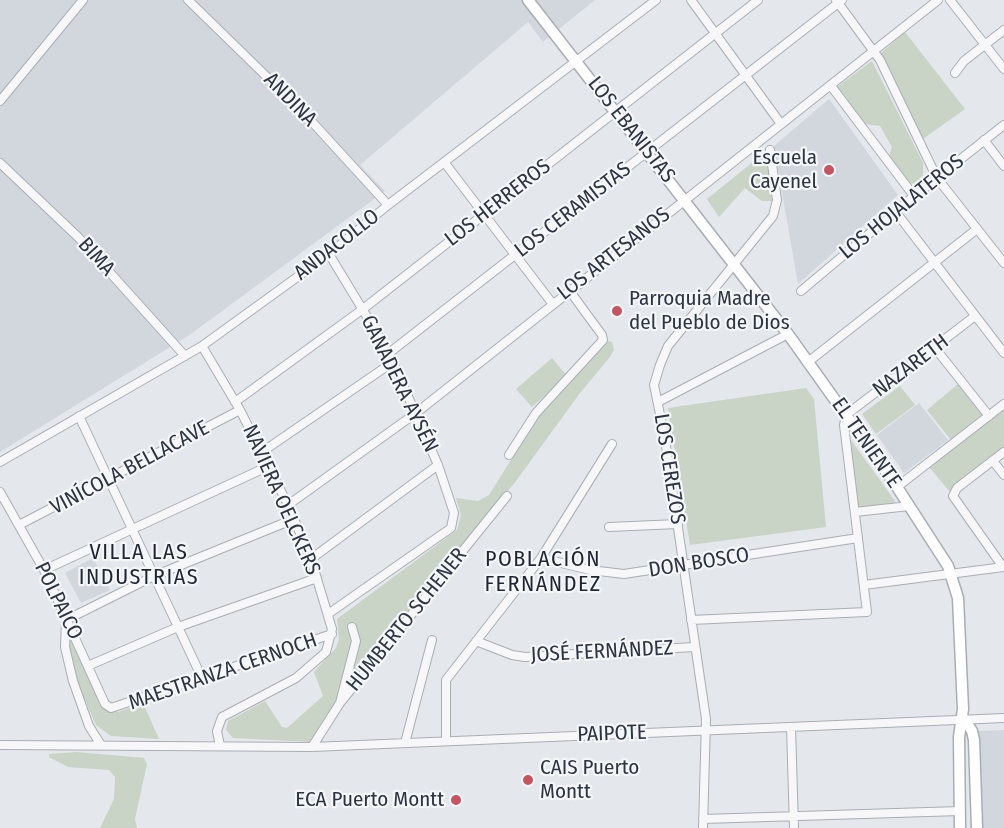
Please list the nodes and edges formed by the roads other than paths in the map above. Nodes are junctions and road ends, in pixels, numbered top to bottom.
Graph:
1 (83, 0) edge
2 (188, 0) edge
3 (528, 0) edge
4 (656, 0) edge
5 (691, 0) edge
6 (758, 0) edge
7 (938, 0) edge
8 (950, 0) edge
9 (839, 1) edge
10 (1004, 30) edge
11 (716, 33) junction
12 (985, 45) junction
13 (873, 51) junction
14 (577, 61) junction
15 (1004, 69) edge
16 (954, 72) dead end
17 (746, 75) junction
18 (831, 86) junction
19 (0, 101) edge
20 (616, 111) junction
21 (781, 124) junction
22 (1004, 125) edge
23 (984, 140) junction
24 (770, 150) dead end
25 (648, 151) junction
26 (444, 162) junction
27 (0, 163) edge
28 (1004, 165) edge
29 (937, 178) junction
30 (914, 196) junction
31 (685, 199) junction
32 (388, 205) junction
33 (895, 211) junction
34 (484, 214) junction
35 (977, 229) junction
36 (329, 254) junction
37 (515, 255) junction
38 (1004, 263) edge
39 (735, 264) junction
40 (935, 264) junction
41 (569, 290) junction
42 (801, 291) dead end
43 (552, 303) junction
44 (363, 309) junction
45 (975, 316) junction
46 (788, 334) junction
47 (202, 346) junction
48 (935, 348) junction
49 (389, 353) junction
50 (1004, 353) edge
51 (185, 356) junction
52 (393, 362) junction
53 (808, 362) junction
54 (235, 402) junction
55 (658, 402) junction
56 (1004, 404) edge
57 (240, 410) junction
58 (416, 412) junction
59 (846, 415) junction
60 (79, 416) junction
61 (989, 416) junction
62 (612, 444) dead end
63 (262, 452) junction
64 (1004, 452) edge
65 (509, 455) dead end
66 (993, 461) junction
67 (0, 462) edge
68 (438, 465) junction
69 (269, 466) junction
70 (1004, 475) edge
71 (109, 478) junction
72 (897, 487) junction
73 (0, 492) edge
74 (507, 496) dead end
75 (288, 505) junction
76 (909, 506) junction
77 (855, 512) junction
78 (294, 519) junction
79 (454, 521) joint
80 (678, 524) junction
81 (19, 525) junction
82 (609, 527) dead end
83 (132, 529) junction
84 (858, 538) junction
85 (541, 558) junction
86 (310, 559) junction
87 (684, 566) junction
88 (1003, 567) edge
89 (44, 570) junction
90 (951, 572) junction
91 (154, 576) junction
92 (317, 579) junction
93 (864, 585) junction
94 (328, 614) junction
95 (68, 619) junction
96 (691, 621) junction
97 (178, 627) junction
98 (352, 627) dead end
99 (332, 634) junction
100 (432, 640) dead end
101 (476, 641) junction
102 (694, 647) junction
103 (90, 665) junction
104 (202, 678) junction
105 (340, 704) junction
106 (114, 709) joint
107 (1004, 718) edge
108 (964, 719) junction
109 (791, 727) junction
110 (704, 731) junction
111 (446, 741) junction
112 (405, 743) junction
113 (0, 745) edge
114 (101, 745) junction
115 (220, 746) junction
116 (312, 747) junction
117 (960, 812) junction
118 (793, 816) junction
119 (703, 824) edge
120 (794, 828) edge
121 (960, 828) edge
122 (977, 828) edge

1 - 19 street
2 - 32 street, ANDINA
3 - 14 main road
4 - 14 street, ANDACOLLO
5 - 11 street
6 - 11 street, LOS HERREROS
7 - 13 street, LOS ARTESANOS
8 - 12 street
9 - 13 street
9 - 17 street, LOS CERAMISTAS
10 - 12 street
11 - 17 street
11 - 20 street, LOS HERREROS
12 - 15 street
12 - 16 street
13 - 18 street, LOS ARTESANOS
13 - 29 street
14 - 20 main road, LOS EBANISTAS
14 - 26 street, ANDACOLLO
17 - 21 street
17 - 25 street, LOS CERAMISTAS
18 - 21 street, LOS ARTESANOS
18 - 30 street
20 - 25 main road, LOS EBANISTAS
20 - 34 street, LOS HERREROS
21 - 31 street, LOS ARTESANOS
22 - 23 street, LOS HOJALATEROS
23 - 28 street
23 - 29 street, LOS HOJALATEROS
24 - 39 street, LOS CEREZOS
25 - 31 main road, LOS EBANISTAS
25 - 37 street, LOS CERAMISTAS
26 - 32 street, ANDACOLLO
26 - 34 street
27 - 51 street, BIMA
29 - 30 street, LOS HOJALATEROS
29 - 35 street
30 - 33 street, LOS HOJALATEROS
31 - 39 main road, EL TENIENTE
31 - 41 street, LOS ARTESANOS
32 - 36 street, ANDACOLLO
33 - 40 street
33 - 42 street, LOS HOJALATEROS
34 - 37 street
34 - 44 street, LOS HERREROS
35 - 38 street
35 - 40 street
36 - 44 street, GANADERA AYSÉN
36 - 47 street, ANDACOLLO
37 - 43 street
37 - 49 street, LOS CERAMISTAS
39 - 46 main road, EL TENIENTE
39 - 55 street, LOS CEREZOS
40 - 45 street
40 - 53 street
41 - 43 street, LOS ARTESANOS
41 - 65 street
43 - 58 street, LOS ARTESANOS
44 - 49 street, GANADERA AYSÉN
44 - 54 street, LOS HERREROS
45 - 48 street, NAZARETH
45 - 50 street
46 - 53 main road, EL TENIENTE
46 - 55 street
47 - 51 street, ANDACOLLO
47 - 54 street, NAVIERA OELCKERS
48 - 59 street, NAZARETH
48 - 61 street
49 - 52 street, GANADERA AYSÉN
51 - 60 street, ANDACOLLO
52 - 58 street, GANADERA AYSÉN
52 - 63 street
53 - 59 main road, EL TENIENTE
54 - 57 street, NAVIERA OELCKERS
55 - 80 street, LOS CEREZOS
56 - 61 street
57 - 63 street, NAVIERA OELCKERS
57 - 71 street, VINÍCOLA BELLACAVE
58 - 68 street, GANADERA AYSÉN
58 - 75 street, LOS ARTESANOS
59 - 72 main road, EL TENIENTE
59 - 77 street
60 - 67 street, ANDACOLLO
60 - 71 street
61 - 72 street
62 - 85 street
63 - 69 street, NAVIERA OELCKERS
64 - 66 street
66 - 70 street
66 - 88 street
68 - 79 street, GANADERA AYSÉN
68 - 86 street
69 - 75 street, NAVIERA OELCKERS
69 - 83 street
71 - 81 street, VINÍCOLA BELLACAVE
71 - 83 street
72 - 76 main road, EL TENIENTE
73 - 81 street, POLPAICO
74 - 105 street, HUMBERTO SCHENER
75 - 78 street, NAVIERA OELCKERS
76 - 77 street
76 - 90 main road, EL TENIENTE
77 - 84 street
78 - 86 street, NAVIERA OELCKERS
78 - 91 street
79 - 94 street, MAESTRANZA CERNOCH
80 - 82 street
80 - 87 street, LOS CEREZOS
81 - 89 street, POLPAICO
83 - 89 street
83 - 91 street
84 - 87 street, DON BOSCO
84 - 93 street
85 - 87 street, DON BOSCO
85 - 101 street
86 - 92 street, NAVIERA OELCKERS
87 - 96 street, LOS CEREZOS
88 - 90 street
89 - 95 street, POLPAICO
90 - 93 street
90 - 108 main road, EL TENIENTE
91 - 95 street
91 - 97 street
92 - 94 street, NAVIERA OELCKERS
92 - 97 street
93 - 96 street
94 - 99 street, NAVIERA OELCKERS
95 - 103 street, POLPAICO
95 - 114 street
96 - 102 street, LOS CEREZOS
97 - 103 street
97 - 104 street
98 - 105 street
99 - 104 street, MAESTRANZA CERNOCH
99 - 115 street
100 - 112 street
101 - 102 street, JOSÉ FERNÁNDEZ
101 - 111 street
102 - 110 street, LOS CEREZOS
103 - 106 street, POLPAICO
104 - 106 street, MAESTRANZA CERNOCH
105 - 116 street, HUMBERTO SCHENER
107 - 108 street, PAIPOTE
108 - 109 street, PAIPOTE
108 - 117 main road
108 - 122 main road
109 - 110 street, PAIPOTE
109 - 118 street
110 - 111 street, PAIPOTE
110 - 119 street, LOS CEREZOS
111 - 112 street, PAIPOTE
112 - 116 street, PAIPOTE
113 - 114 street, PAIPOTE
114 - 115 street, PAIPOTE
115 - 116 street, PAIPOTE
117 - 118 street
117 - 121 main road
118 - 119 street
118 - 120 street

